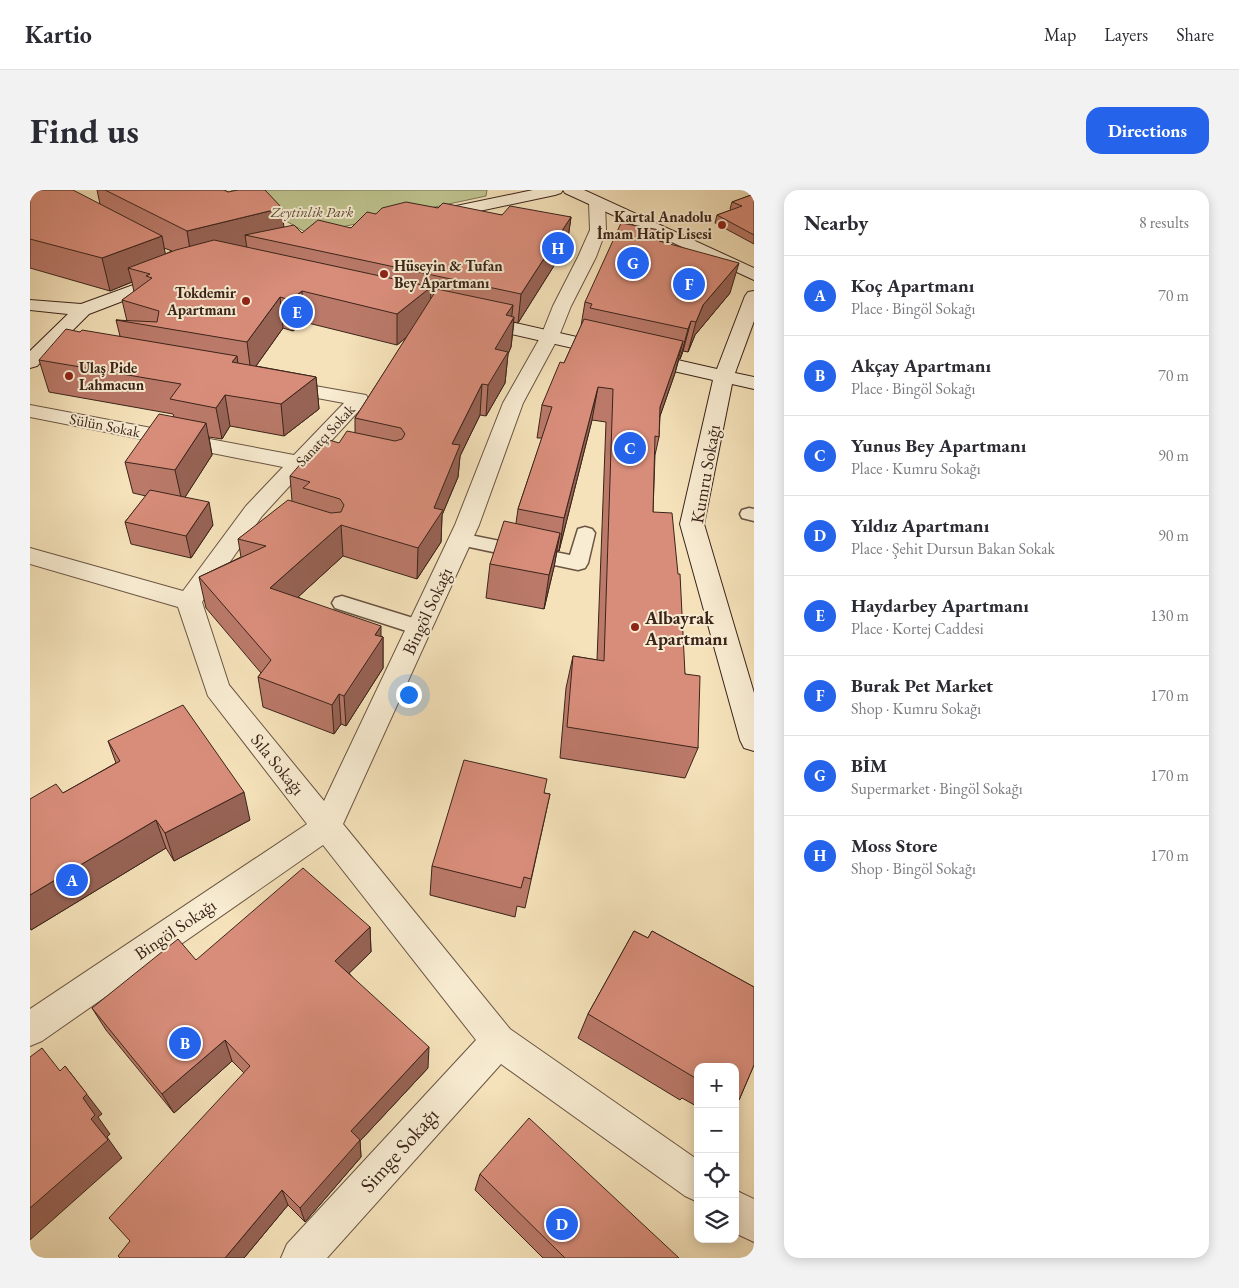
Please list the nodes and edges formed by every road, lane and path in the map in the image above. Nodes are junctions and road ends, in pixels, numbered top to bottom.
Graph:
1 (555, 190) edge
2 (570, 190) edge
3 (598, 202) junction
4 (419, 218) edge
5 (178, 266) edge
6 (754, 275) edge
7 (754, 296) edge
8 (30, 305) edge
9 (83, 310) junction
10 (462, 316) edge
11 (550, 336) junction
12 (30, 362) edge
13 (724, 377) junction
14 (261, 383) edge
15 (754, 383) edge
16 (30, 411) edge
17 (314, 454) junction
18 (585, 533) dead end
19 (460, 539) junction
20 (30, 556) edge
21 (189, 601) junction
22 (342, 603) dead end
23 (419, 627) junction
24 (754, 740) edge
25 (327, 826) junction
26 (30, 1029) edge
27 (498, 1041) junction
28 (694, 1180) edge
29 (739, 1212) edge
30 (754, 1223) edge
31 (301, 1258) edge

1 - 4 street
2 - 3 street
3 - 6 street
3 - 11 street, Bingöl Sokağı
5 - 9 street
7 - 13 street, Kumru Sokağı
8 - 9 street
9 - 12 street
10 - 11 street
11 - 13 street
11 - 19 street, Bingöl Sokağı
13 - 15 street
13 - 24 street, Kumru Sokağı
14 - 17 street, Sanatçı Sokak
16 - 17 street, Sülün Sokak
17 - 21 street, Sanatçı Sokak
18 - 19 lane
19 - 23 street, Bingöl Sokağı
20 - 21 street
21 - 25 street, Sıla Sokağı
22 - 23 lane
23 - 25 street, Bingöl Sokağı
25 - 26 street, Bingöl Sokağı
25 - 27 street, Sıla Sokağı
27 - 28 street, Sıla Sokağı
27 - 31 street, Simge Sokağı
29 - 30 street

